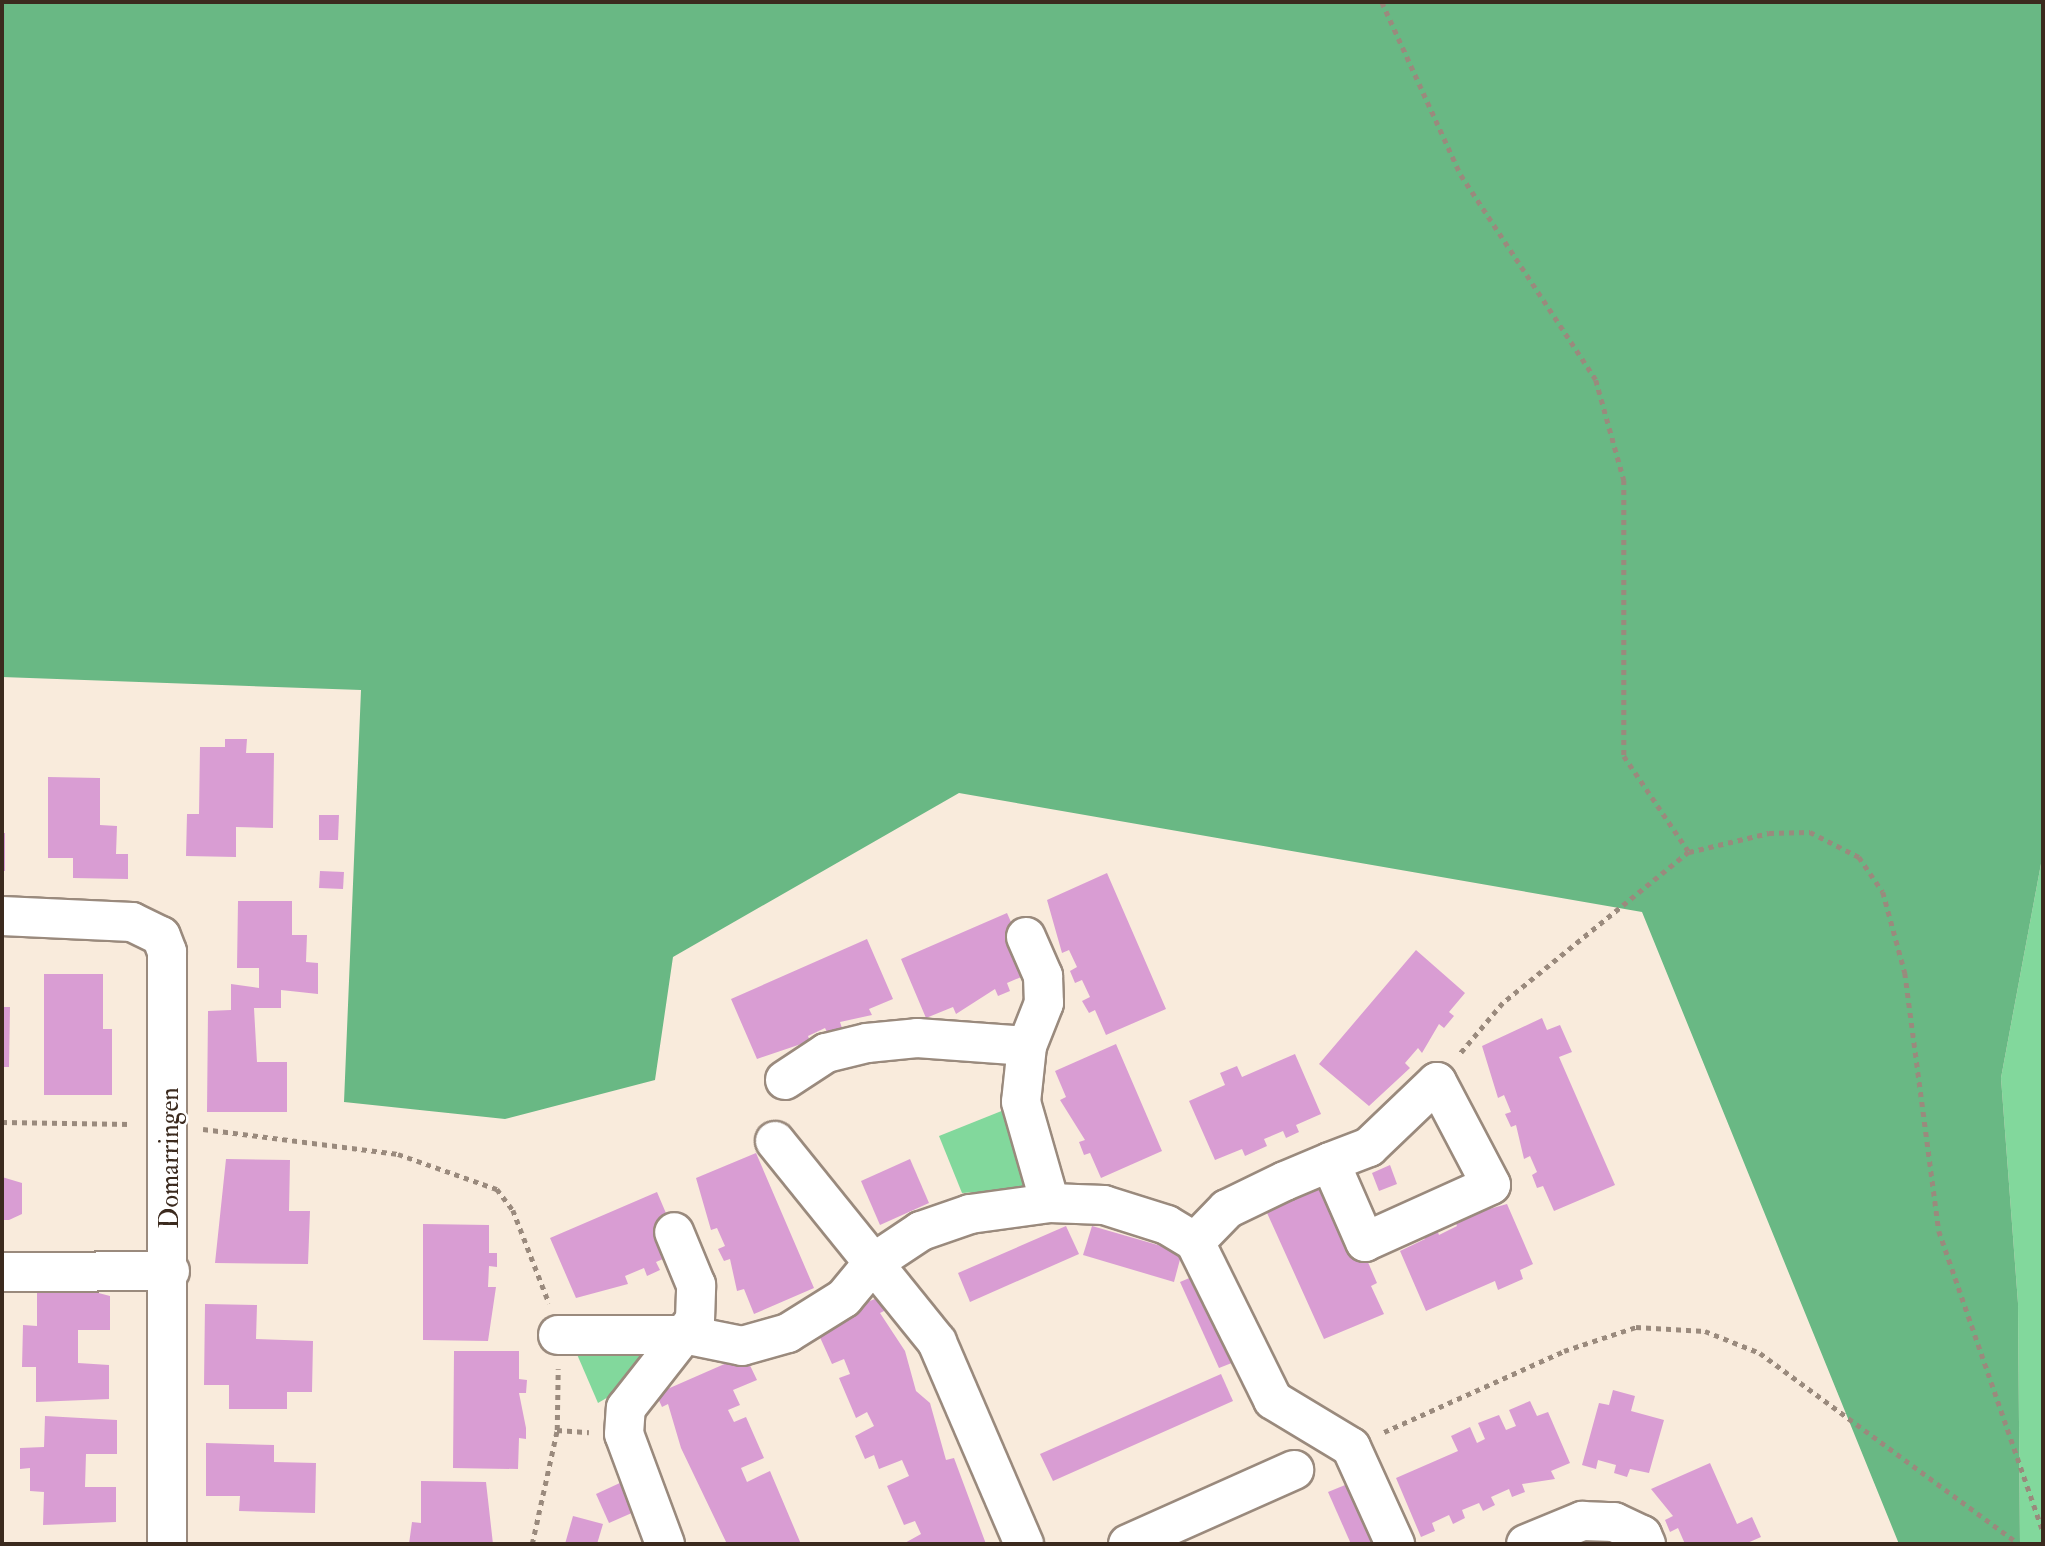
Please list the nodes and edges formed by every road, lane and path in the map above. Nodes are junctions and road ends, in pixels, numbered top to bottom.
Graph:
1 (1382, 2) edge
2 (1689, 852) junction
3 (2, 916) edge
4 (1026, 937) dead end
5 (1027, 1046) junction
6 (785, 1080) dead end
7 (1437, 1082) junction
8 (2, 1122) edge
9 (171, 1125) junction
10 (775, 1141) dead end
11 (1330, 1162) junction
12 (1050, 1203) junction
13 (674, 1232) dead end
14 (1195, 1242) junction
15 (873, 1263) junction
16 (170, 1271) junction
17 (2, 1272) edge
18 (558, 1335) junction
19 (688, 1335) junction
20 (1351, 1447) junction
21 (1294, 1470) dead end
22 (2043, 1531) edge
23 (167, 1544) edge
24 (532, 1544) edge
25 (665, 1544) edge
26 (1024, 1544) edge
27 (1128, 1544) edge
28 (1395, 1544) edge
29 (1526, 1544) edge
30 (1646, 1544) edge
31 (2019, 1544) edge

1 - 2 path
2 - 7 path
2 - 22 path
3 - 9 street, Domarringen
4 - 5 street
5 - 6 street
5 - 12 street
7 - 11 street
7 - 11 street
8 - 9 path
9 - 16 street, Domarringen
9 - 18 path
10 - 15 street
11 - 14 street
12 - 14 street
12 - 15 street
13 - 19 street
14 - 20 street
15 - 19 street
15 - 26 street
16 - 17 street
16 - 23 street, Domarringen
18 - 19 street
18 - 24 path
19 - 25 street
20 - 28 street
20 - 31 path
21 - 27 street
29 - 30 street

